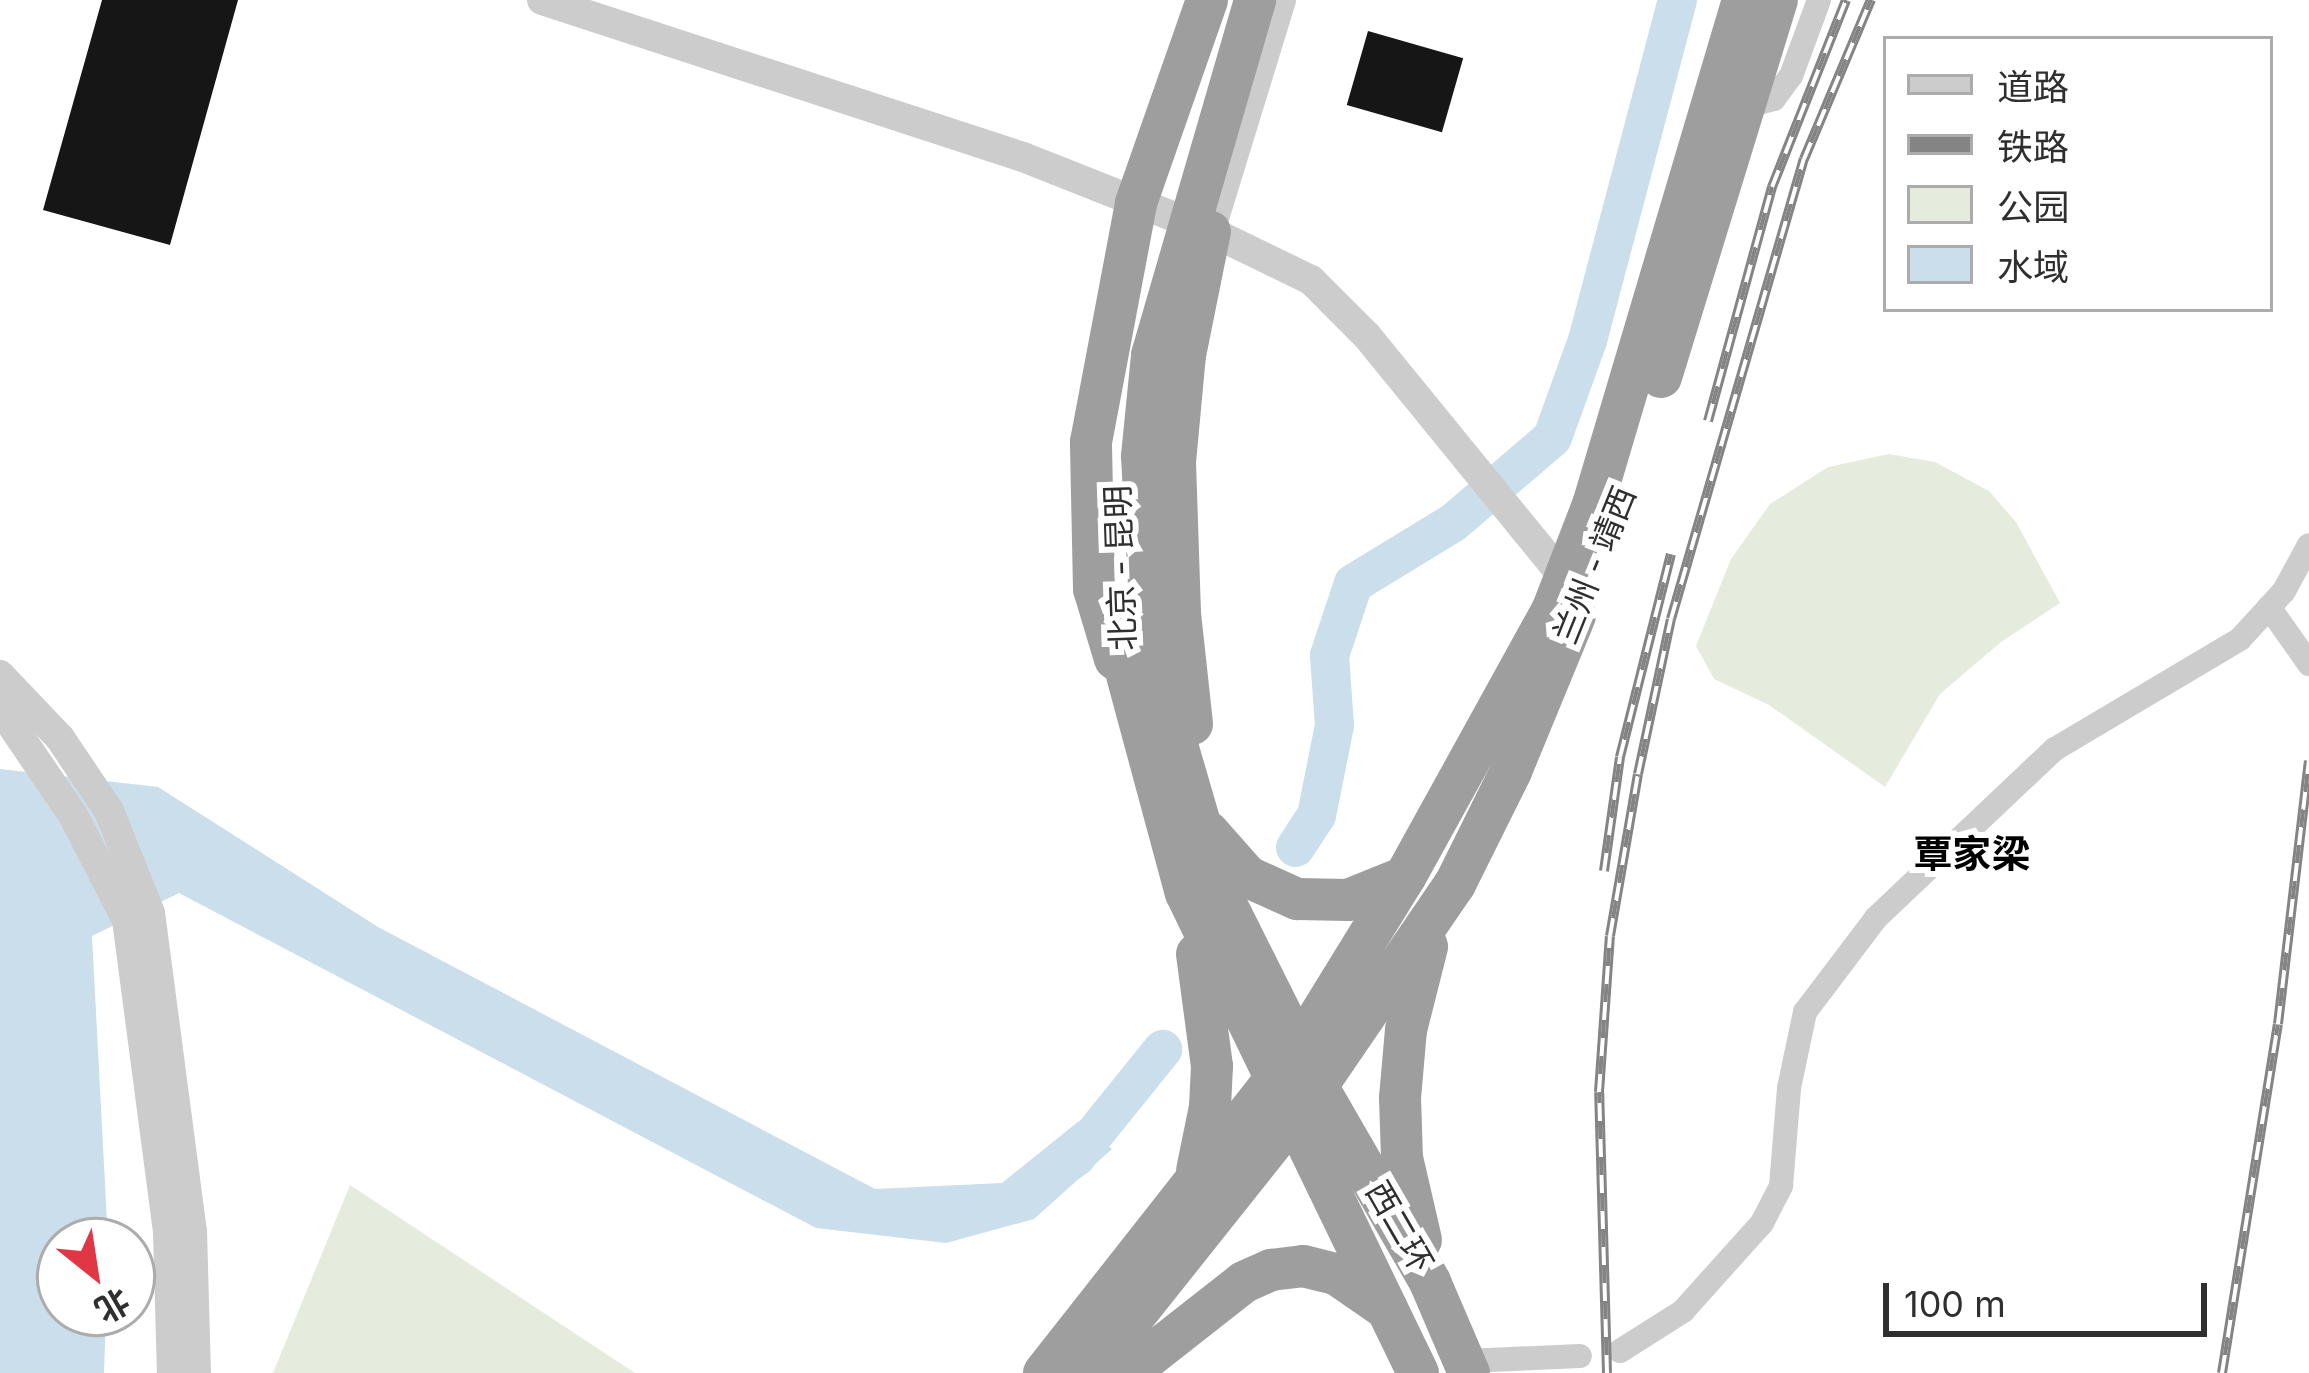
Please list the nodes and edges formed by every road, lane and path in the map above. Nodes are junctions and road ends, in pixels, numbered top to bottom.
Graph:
1 (542, 0) edge
2 (1207, 0) edge
3 (1226, 0) edge
4 (1255, 0) edge
5 (1281, 0) edge
6 (1743, 0) edge
7 (1777, 0) edge
8 (1819, 0) edge
9 (1744, 107) junction
10 (1136, 203) junction
11 (1210, 231) junction
12 (1130, 455) junction
13 (2309, 544) edge
14 (1565, 579) junction
15 (2269, 608) junction
16 (2309, 664) edge
17 (0, 675) edge
18 (0, 708) edge
19 (1183, 818) junction
20 (1406, 877) junction
21 (1455, 884) junction
22 (1186, 893) junction
23 (139, 917) junction
24 (1296, 1083) junction
25 (1194, 1184) junction
26 (1430, 1282) junction
27 (1390, 1312) junction
28 (1620, 1351) dead end
29 (1580, 1356) dead end
30 (1468, 1367) edge
31 (172, 1373) edge
32 (196, 1373) edge
33 (1044, 1373) edge
34 (1089, 1373) edge
35 (1128, 1373) edge
36 (1418, 1373) edge

1 - 10 street
2 - 10 highway
3 - 12 highway, 北京 - 昆明
4 - 12 highway, 北京 - 昆明, bridge
5 - 11 street
6 - 14 highway, 兰州 - 靖西
7 - 9 highway, 兰州 - 靖西
8 - 9 street
9 - 21 highway, 兰州 - 靖西
10 - 11 street
10 - 19 highway
11 - 14 street
11 - 19 highway
12 - 19 highway, 北京 - 昆明
13 - 15 street
14 - 20 highway, 兰州 - 靖西
15 - 16 street
15 - 28 street
17 - 23 street
18 - 23 street
19 - 20 highway
19 - 22 highway, 北京 - 昆明
19 - 24 highway, 北京 - 昆明
20 - 24 highway, 兰州 - 靖西
21 - 24 highway, 兰州 - 靖西
21 - 26 highway
22 - 24 highway, 北京 - 昆明
22 - 25 highway
23 - 31 street
23 - 32 street
24 - 25 highway
24 - 26 highway, 西二环
24 - 27 highway, 西二环
24 - 34 highway
25 - 33 highway
26 - 30 highway, 西二环
27 - 35 highway
27 - 36 highway, 西二环
29 - 30 street

